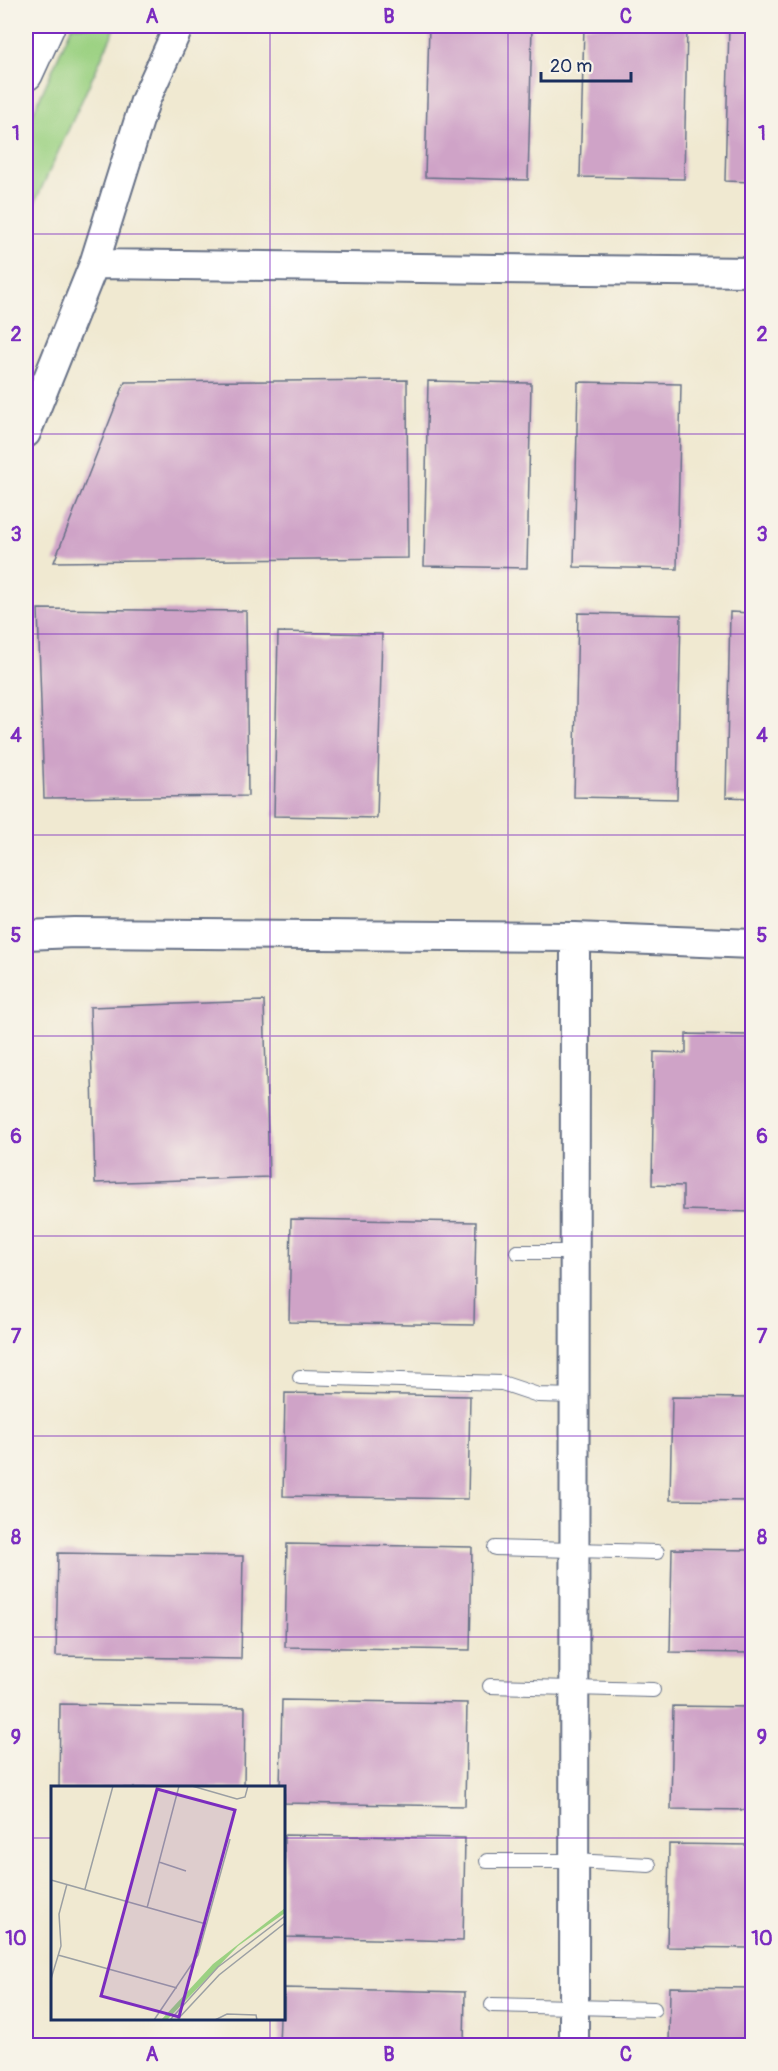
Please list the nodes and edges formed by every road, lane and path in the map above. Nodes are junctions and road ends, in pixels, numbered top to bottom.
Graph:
1 (48, 26) edge
2 (179, 26) edge
3 (26, 74) edge
4 (94, 264) junction
5 (753, 272) edge
6 (26, 433) edge
7 (26, 935) edge
8 (575, 937) junction
9 (753, 944) edge
10 (517, 1251) dead end
11 (574, 1252) junction
12 (300, 1377) dead end
13 (574, 1396) junction
14 (495, 1548) dead end
15 (574, 1549) junction
16 (657, 1552) dead end
17 (490, 1686) dead end
18 (574, 1688) junction
19 (653, 1690) dead end
20 (487, 1861) dead end
21 (574, 1861) junction
22 (649, 1865) dead end
23 (492, 2005) dead end
24 (574, 2007) junction
25 (654, 2009) dead end
26 (574, 2046) edge

1 - 3 highway
2 - 4 street
4 - 5 street
4 - 6 street
7 - 8 street
8 - 9 street
8 - 11 street
10 - 11 lane
11 - 13 street
12 - 13 lane
13 - 15 street
14 - 15 lane
15 - 16 lane
15 - 18 street
17 - 18 lane
18 - 19 lane
18 - 21 street
20 - 21 lane
21 - 22 lane
21 - 24 street
23 - 24 lane
24 - 25 lane
24 - 26 street

